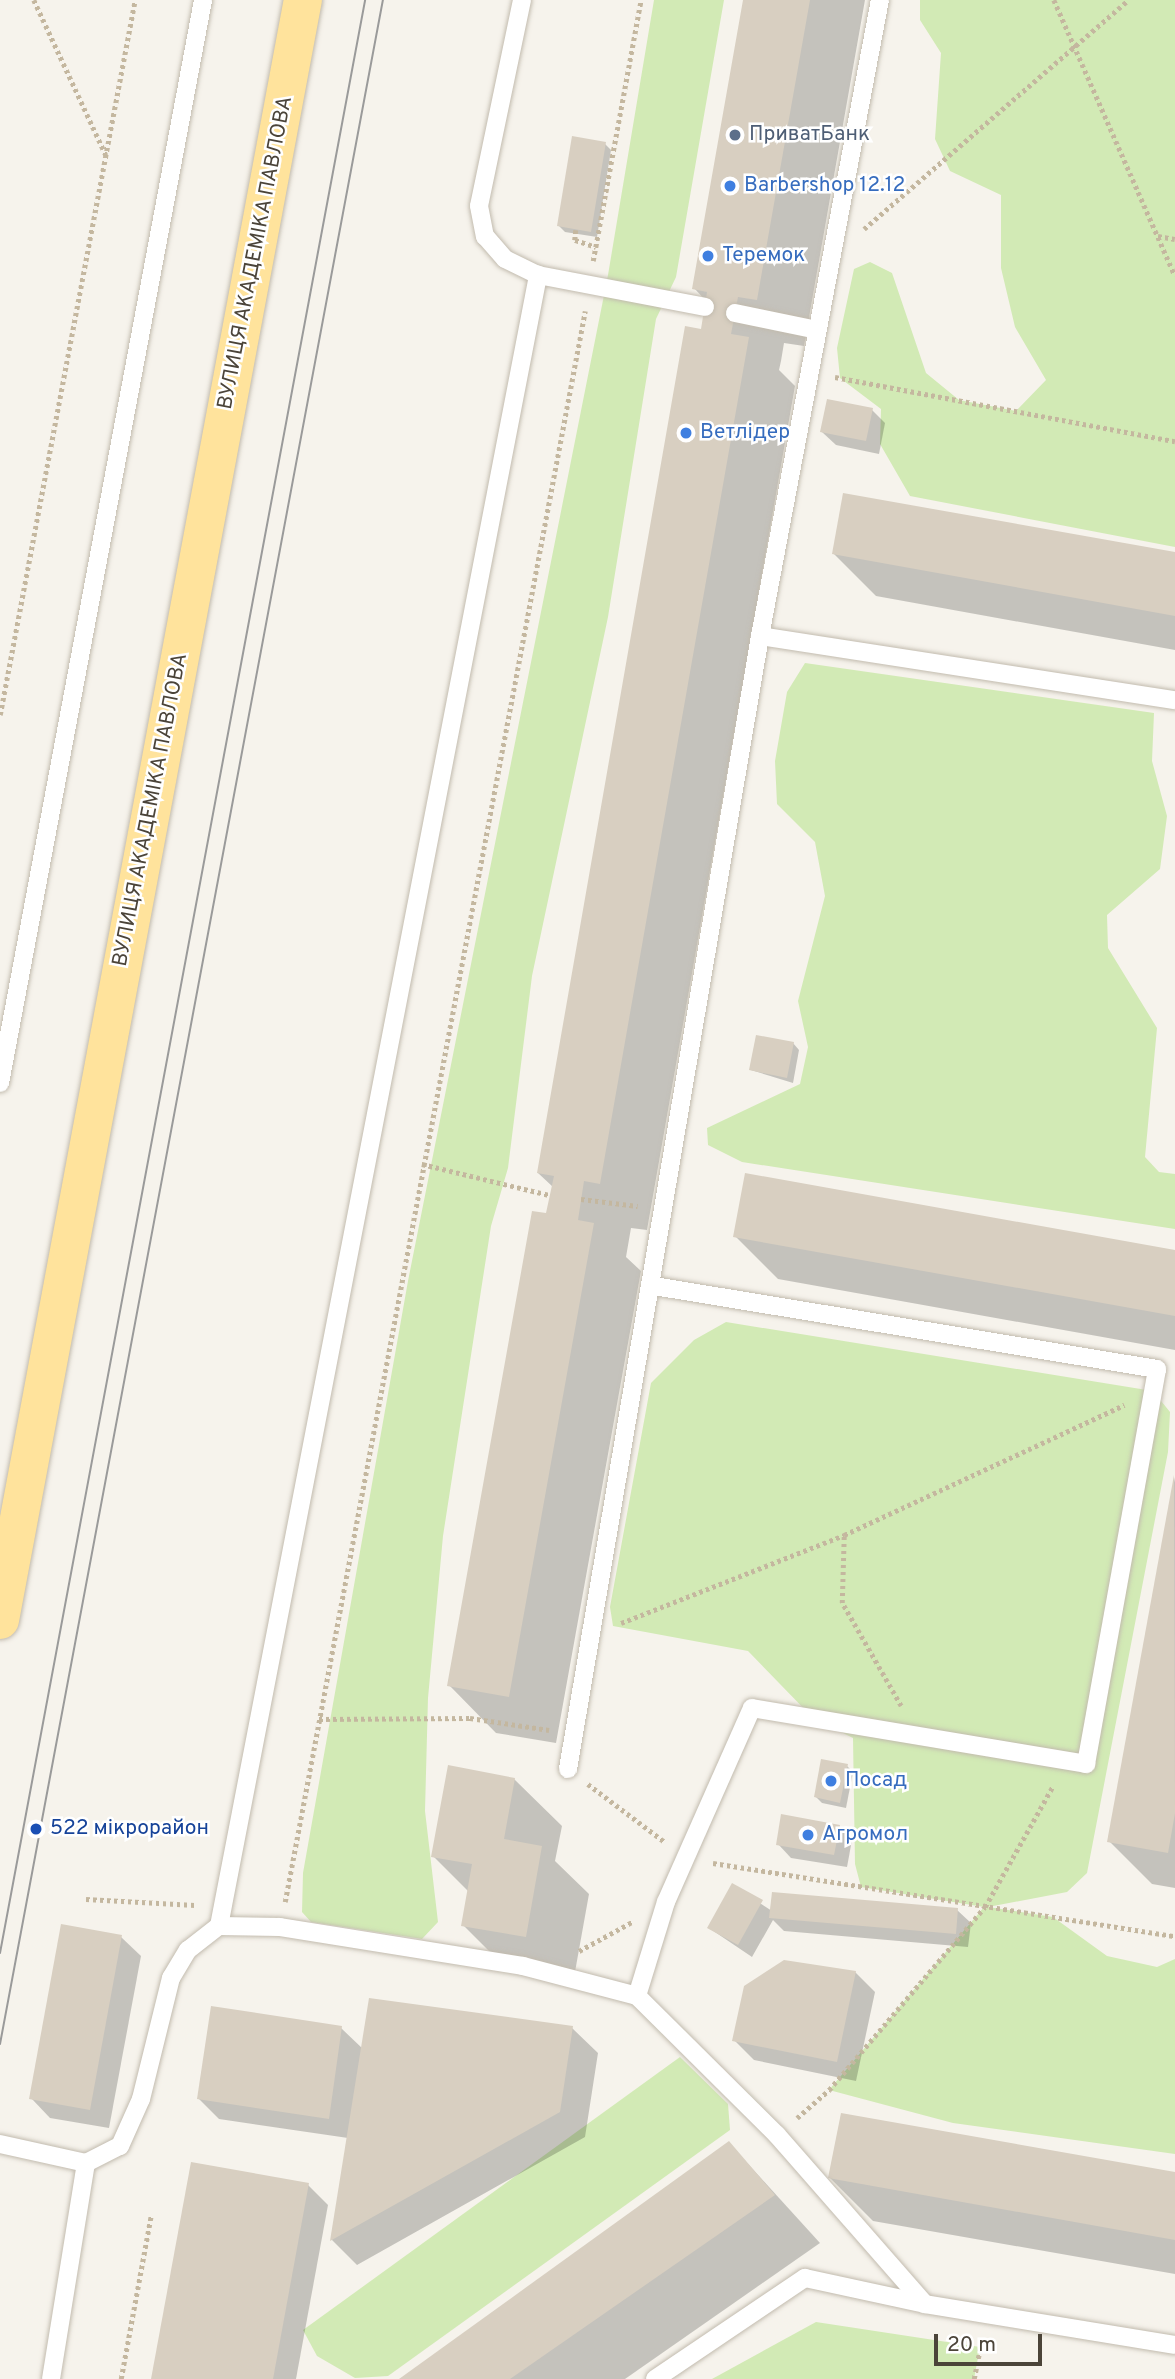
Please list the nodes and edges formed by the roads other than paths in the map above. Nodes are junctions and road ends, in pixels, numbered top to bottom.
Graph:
1 (203, 0) edge
2 (303, 0) edge
3 (522, 0) edge
4 (880, 0) edge
5 (538, 275) junction
6 (705, 307) dead end
7 (734, 313) dead end
8 (817, 330) junction
9 (760, 636) junction
10 (1175, 700) edge
11 (0, 1083) edge
12 (654, 1286) junction
13 (0, 1620) edge
14 (568, 1769) road end
15 (219, 1926) junction
16 (637, 1996) junction
17 (0, 2144) edge
18 (86, 2163) junction
19 (925, 2304) junction
20 (1175, 2345) edge
21 (51, 2379) edge
22 (655, 2379) edge

1 - 11 lane
2 - 13 main road, ВУЛИЦЯ АКАДЕМІКА ПАВЛОВА
3 - 5 lane
4 - 8 lane
5 - 6 lane
5 - 15 lane
7 - 8 lane
8 - 9 lane
9 - 10 lane
9 - 12 lane
12 - 14 lane
12 - 16 lane
15 - 16 lane
15 - 18 lane
16 - 19 lane
17 - 18 lane
18 - 21 lane
19 - 20 lane
19 - 22 lane

